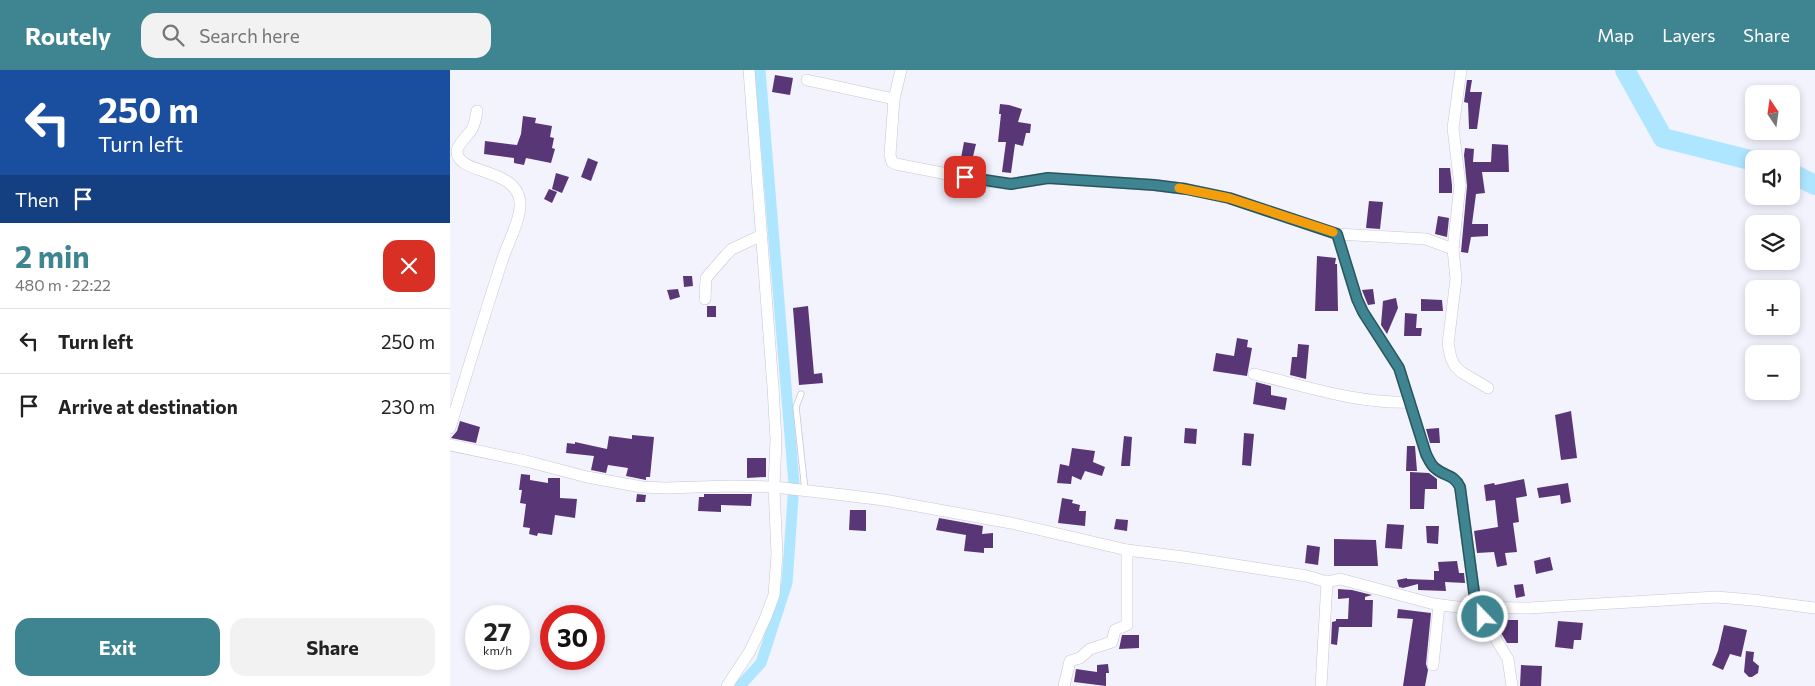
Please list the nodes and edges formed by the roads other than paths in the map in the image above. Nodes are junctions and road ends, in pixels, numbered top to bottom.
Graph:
1 (749, 70) edge
2 (902, 70) edge
3 (1461, 70) edge
4 (807, 80) dead end
5 (894, 99) junction
6 (477, 111) dead end
7 (1337, 234) junction
8 (762, 235) junction
9 (1453, 248) junction
10 (705, 299) dead end
11 (1254, 374) dead end
12 (1488, 388) dead end
13 (801, 394) dead end
14 (1410, 402) junction
15 (450, 428) edge
16 (450, 445) edge
17 (779, 488) junction
18 (803, 490) junction
19 (1127, 550) junction
20 (1327, 582) junction
21 (1439, 604) junction
22 (1477, 607) junction
23 (1810, 607) edge
24 (1433, 665) dead end
25 (728, 686) edge
26 (1064, 686) edge
27 (1321, 686) edge
28 (1512, 686) edge

1 - 8 street
2 - 5 street
3 - 9 street
4 - 5 street
5 - 7 street
6 - 15 street
7 - 9 street
7 - 14 street
8 - 10 street
8 - 17 street
9 - 12 street
11 - 14 street
13 - 18 lane
14 - 22 street
16 - 17 street
17 - 18 street
17 - 25 street
18 - 19 street
19 - 20 street
19 - 26 street
20 - 21 street
20 - 27 street
21 - 22 street
21 - 24 street
22 - 23 street
22 - 28 street

